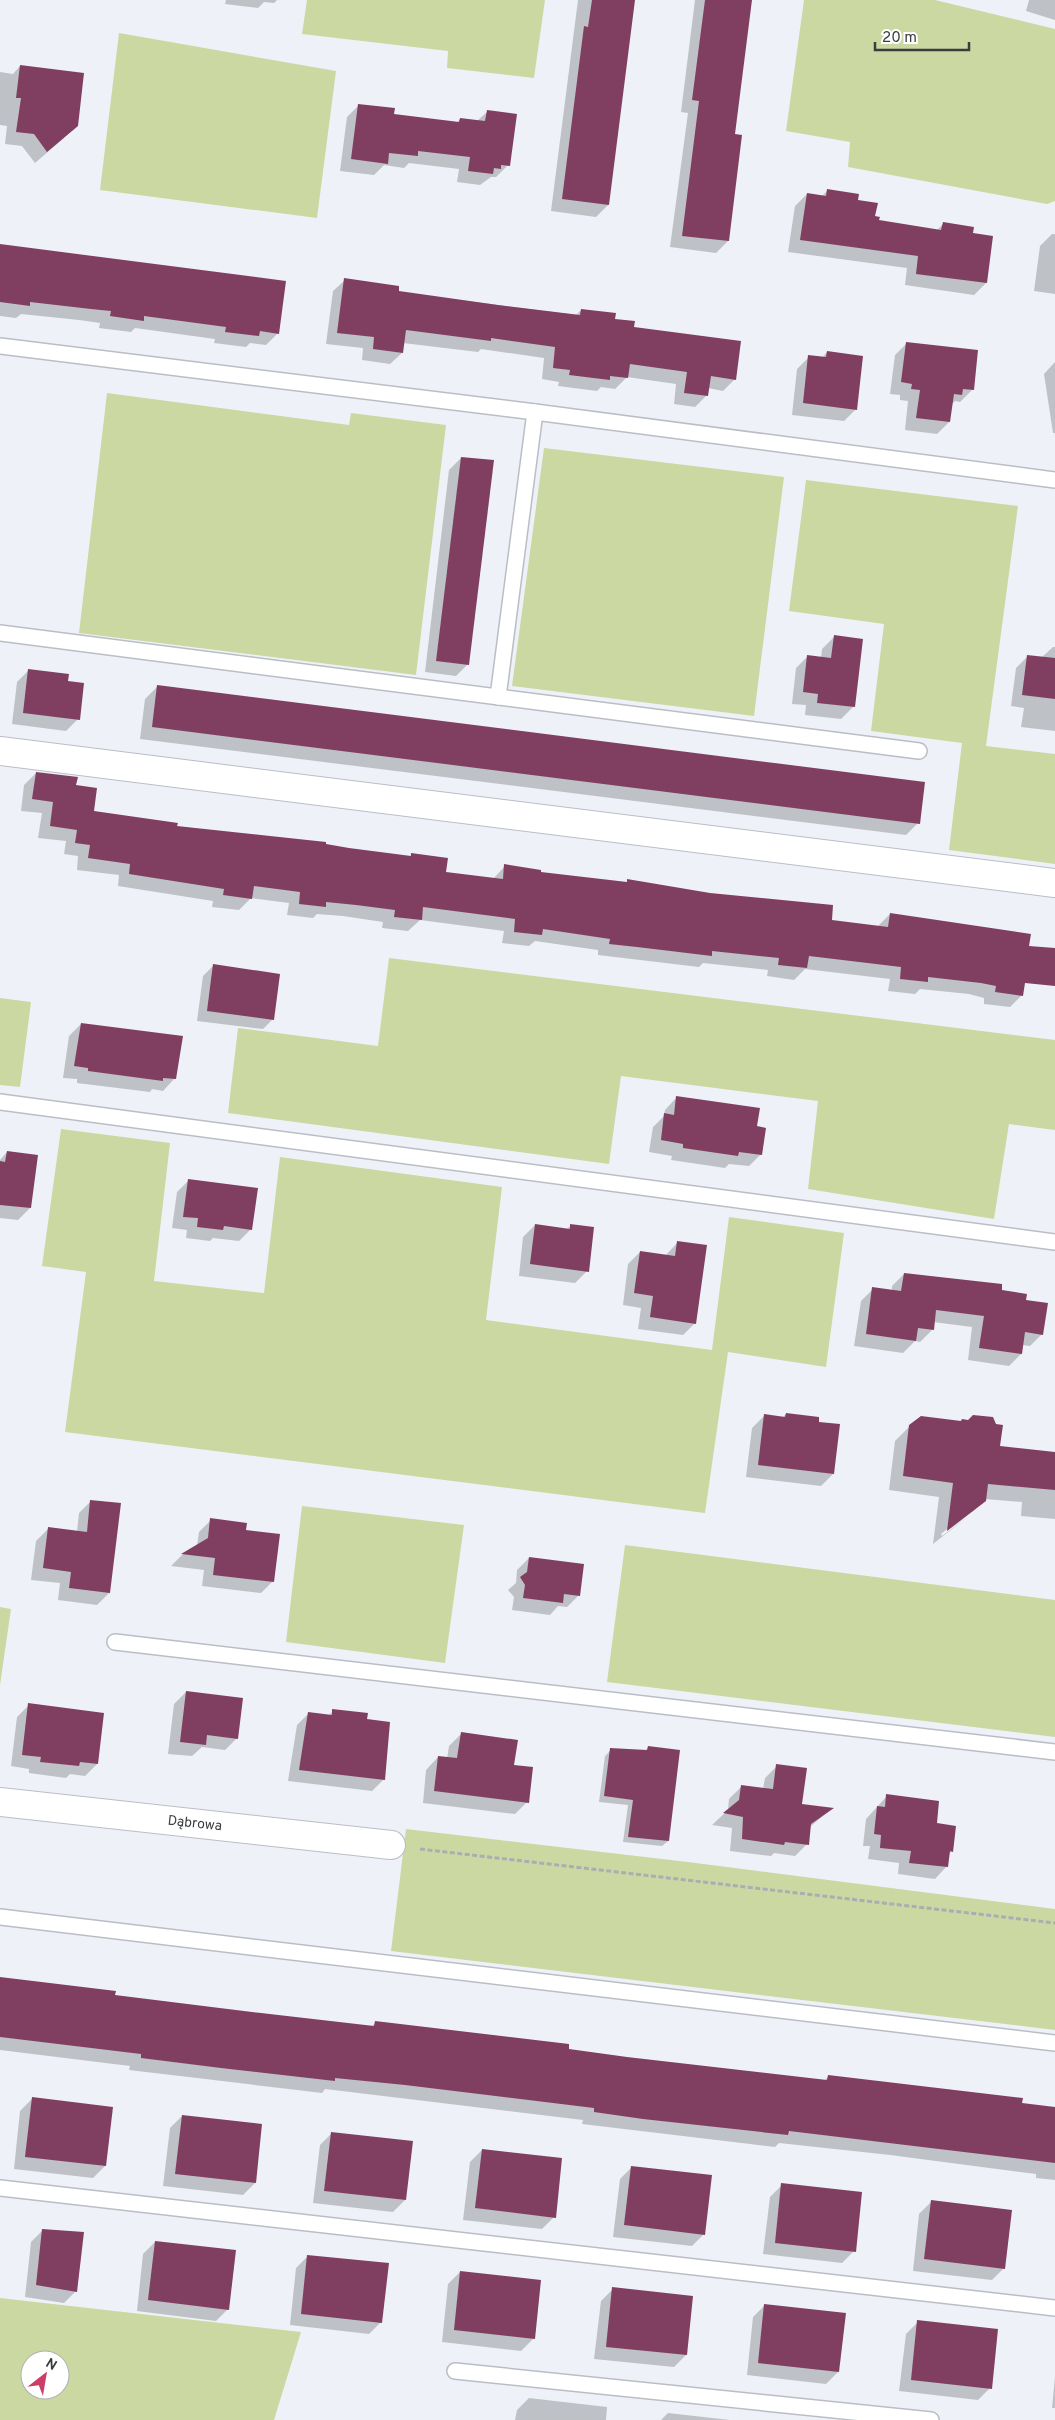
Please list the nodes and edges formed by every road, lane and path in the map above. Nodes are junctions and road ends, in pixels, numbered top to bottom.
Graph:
1 (0, 346) edge
2 (535, 412) junction
3 (1055, 480) edge
4 (0, 633) edge
5 (498, 697) junction
6 (0, 751) edge
7 (919, 751) dead end
8 (1055, 883) edge
9 (0, 1102) edge
10 (1055, 1242) edge
11 (115, 1642) dead end
12 (1055, 1752) edge
13 (0, 1802) edge
14 (391, 1846) joint
15 (0, 1917) edge
16 (1055, 1923) edge
17 (1055, 2043) edge
18 (0, 2188) edge
19 (1055, 2308) edge
20 (455, 2371) dead end
21 (931, 2420) edge

1 - 2 lane
2 - 3 lane
2 - 5 lane
4 - 5 lane
5 - 7 lane
6 - 8 street
9 - 10 lane
11 - 12 lane
13 - 14 street, Dąbrowa
14 - 16 path
15 - 17 lane
18 - 19 lane
20 - 21 lane

